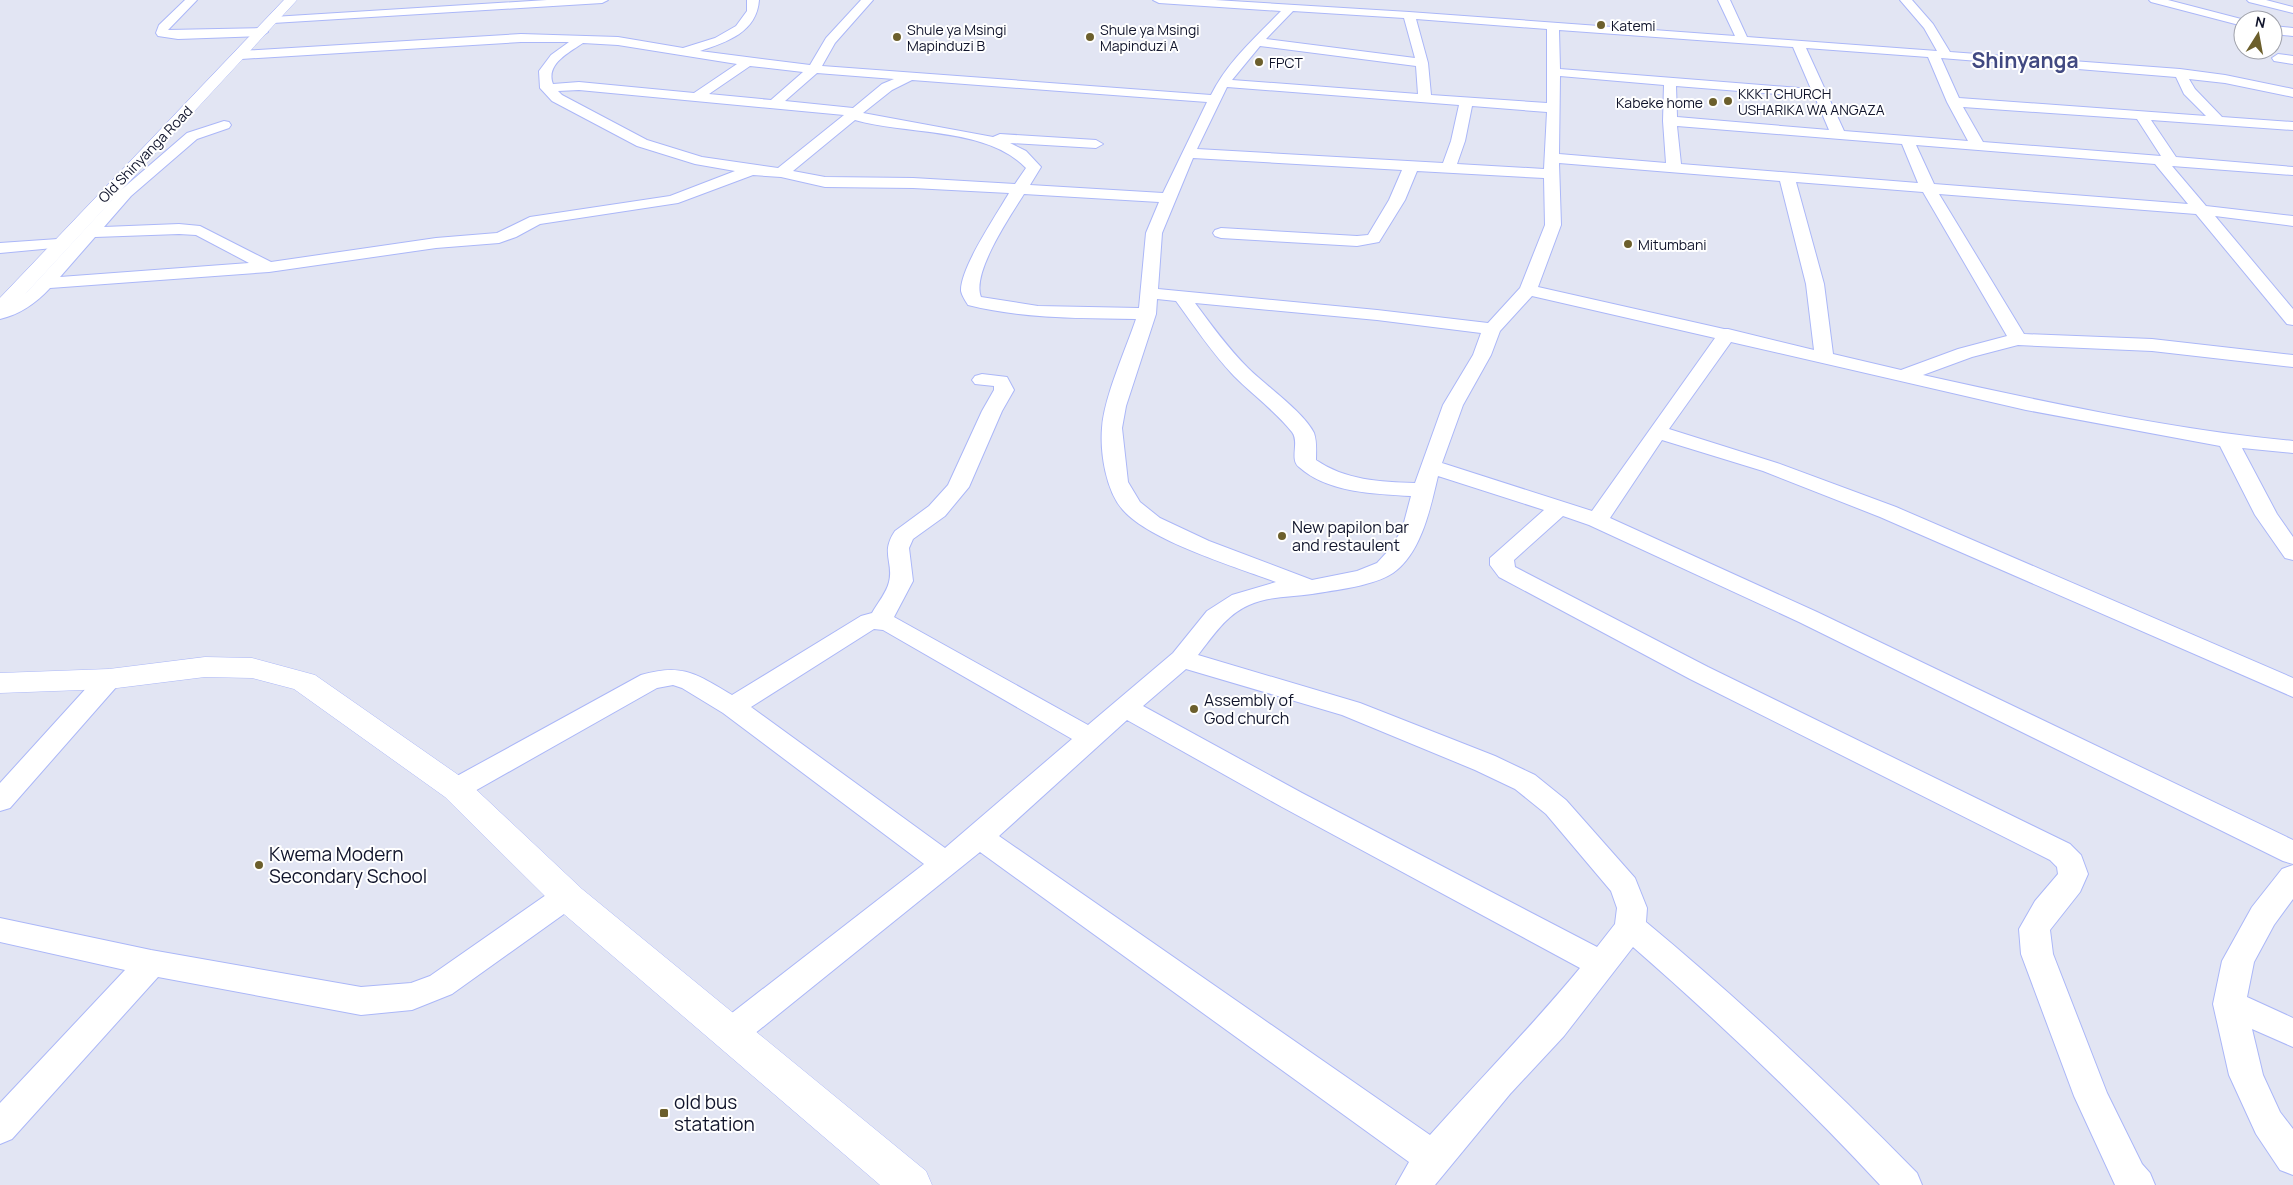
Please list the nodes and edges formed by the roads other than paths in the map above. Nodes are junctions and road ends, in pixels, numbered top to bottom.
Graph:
1 (191, 0) edge
2 (290, 0) edge
3 (602, 0) edge
4 (753, 0) edge
5 (866, 0) edge
6 (1160, 0) edge
7 (1724, 0) edge
8 (1906, 0) edge
9 (2155, 0) edge
10 (2253, 0) edge
11 (1255, 3) edge
12 (310, 6) dead end
13 (1290, 8) junction
14 (2293, 10) edge
15 (1409, 15) junction
16 (301, 18) junction
17 (2233, 20) edge
18 (268, 26) junction
19 (1553, 26) junction
20 (581, 39) junction
21 (1743, 40) junction
22 (1258, 42) junction
23 (1798, 44) junction
24 (683, 52) junction
25 (271, 53) junction
26 (241, 55) junction
27 (1940, 55) junction
28 (748, 62) junction
29 (1422, 63) junction
30 (814, 68) junction
31 (1554, 72) junction
32 (2180, 73) junction
33 (911, 76) junction
34 (1670, 81) junction
35 (547, 88) junction
36 (1220, 91) junction
37 (1818, 93) junction
38 (2293, 93) edge
39 (696, 97) junction
40 (1425, 98) junction
41 (1466, 101) junction
42 (1954, 102) junction
43 (774, 104) junction
44 (1554, 108) junction
45 (856, 114) junction
46 (2141, 115) junction
47 (2217, 120) junction
48 (1670, 121) junction
49 (224, 125) dead end
50 (2293, 126) edge
51 (1838, 134) junction
52 (983, 137) junction
53 (1907, 140) junction
54 (1096, 144) dead end
55 (1978, 146) junction
56 (1188, 153) junction
57 (2165, 161) junction
58 (1551, 166) junction
59 (1411, 167) junction
60 (1448, 169) junction
61 (1674, 169) junction
62 (752, 170) junction
63 (2293, 171) edge
64 (781, 172) junction
65 (1787, 178) junction
66 (1928, 188) junction
67 (1020, 190) junction
68 (1168, 198) junction
69 (2200, 210) junction
70 (2293, 221) edge
71 (93, 232) junction
72 (1221, 233) dead end
73 (58, 244) junction
74 (0, 248) edge
75 (268, 267) junction
76 (45, 283) junction
77 (1528, 290) junction
78 (1150, 293) junction
79 (1181, 295) junction
80 (0, 310) edge
81 (0, 314) edge
82 (1147, 314) junction
83 (2293, 320) edge
84 (1492, 329) junction
85 (1728, 334) junction
86 (2018, 339) junction
87 (1824, 358) junction
88 (2293, 361) edge
89 (1904, 375) junction
90 (982, 380) dead end
91 (1657, 432) junction
92 (2228, 441) junction
93 (2293, 447) edge
94 (1430, 466) junction
95 (1425, 490) junction
96 (1559, 508) junction
97 (1597, 520) junction
98 (2293, 553) edge
99 (1311, 587) junction
100 (880, 620) junction
101 (1182, 659) junction
102 (109, 679) junction
103 (0, 683) edge
104 (2293, 688) edge
105 (732, 707) junction
106 (1125, 707) junction
107 (1091, 738) junction
108 (456, 789) junction
109 (0, 801) edge
110 (979, 837) junction
111 (2293, 853) edge
112 (946, 864) junction
113 (2293, 877) edge
114 (567, 896) junction
115 (1630, 927) junction
116 (0, 930) edge
117 (151, 963) junction
118 (1602, 965) junction
119 (2229, 1004) junction
120 (732, 1032) junction
121 (2293, 1033) edge
122 (0, 1128) edge
123 (1432, 1158) junction
124 (2293, 1158) edge
125 (912, 1185) edge
126 (1414, 1185) edge
127 (1904, 1185) edge
128 (2136, 1185) edge

1 - 18 street
2 - 18 main road, Old Shinyanga Road
3 - 16 street
4 - 24 street
5 - 30 street
6 - 11 street
7 - 21 street
8 - 27 street
9 - 17 street
10 - 14 street
11 - 13 street
12 - 16 street
13 - 15 street
13 - 22 street
15 - 19 street
15 - 29 street
16 - 18 street
16 - 25 street
18 - 26 main road, Old Shinyanga Road
19 - 21 street
19 - 31 street
20 - 24 street
20 - 25 street
20 - 35 street
21 - 23 street
22 - 29 street
22 - 36 street
23 - 27 street
23 - 37 street
24 - 28 street
25 - 26 street
26 - 73 main road, Old Shinyanga Road
27 - 32 street
27 - 42 street
28 - 30 street
28 - 39 street
29 - 40 street
30 - 33 street
30 - 43 street
31 - 34 street
31 - 44 street
32 - 38 street
32 - 47 street
33 - 36 street
33 - 45 street
34 - 37 street
34 - 48 street
35 - 39 street
35 - 62 street
36 - 40 street
36 - 56 street
37 - 51 street
39 - 43 street
40 - 41 street
41 - 44 street
41 - 60 street
42 - 46 street
42 - 55 street
43 - 45 street
44 - 58 street
45 - 52 street
45 - 64 street
46 - 47 street
46 - 57 street
47 - 50 street
48 - 51 street
48 - 61 street
49 - 71 street
51 - 53 street
52 - 54 street
52 - 67 street
53 - 55 street
53 - 66 street
55 - 57 street
56 - 59 street
56 - 68 street
57 - 63 street
57 - 69 street
58 - 60 street
58 - 61 street
58 - 77 street
59 - 60 street
59 - 72 street
61 - 65 street
62 - 64 street
62 - 75 street
64 - 67 street
65 - 66 street
65 - 87 street
66 - 69 street
66 - 86 street
67 - 68 street
67 - 82 street
68 - 78 street
69 - 70 street
69 - 83 street
71 - 75 street
71 - 76 street
73 - 74 street
73 - 80 main road, Old Shinyanga Road
75 - 76 street
76 - 81 street
77 - 84 street
77 - 85 street
78 - 79 street
78 - 82 street
79 - 84 street
79 - 95 street
82 - 99 street
84 - 94 street
85 - 87 street
85 - 91 street
86 - 88 street
86 - 89 street
87 - 89 street
89 - 92 street
90 - 100 street
91 - 97 street
91 - 104 street
92 - 93 street
92 - 98 street
94 - 95 street
94 - 96 street
95 - 99 street
96 - 97 street
96 - 128 street
97 - 111 street
99 - 101 street
100 - 105 street
100 - 107 street
101 - 106 street
101 - 115 street
102 - 103 main road
102 - 108 main road
102 - 109 street
105 - 108 street
105 - 112 street
106 - 107 street
106 - 118 street
107 - 110 street
108 - 114 main road
110 - 112 street
110 - 123 street
112 - 120 street
113 - 119 street
114 - 117 street
114 - 120 main road
115 - 118 street
115 - 127 street
116 - 117 street
117 - 122 street
118 - 123 street
119 - 121 street
119 - 124 street
120 - 125 main road
123 - 126 street

